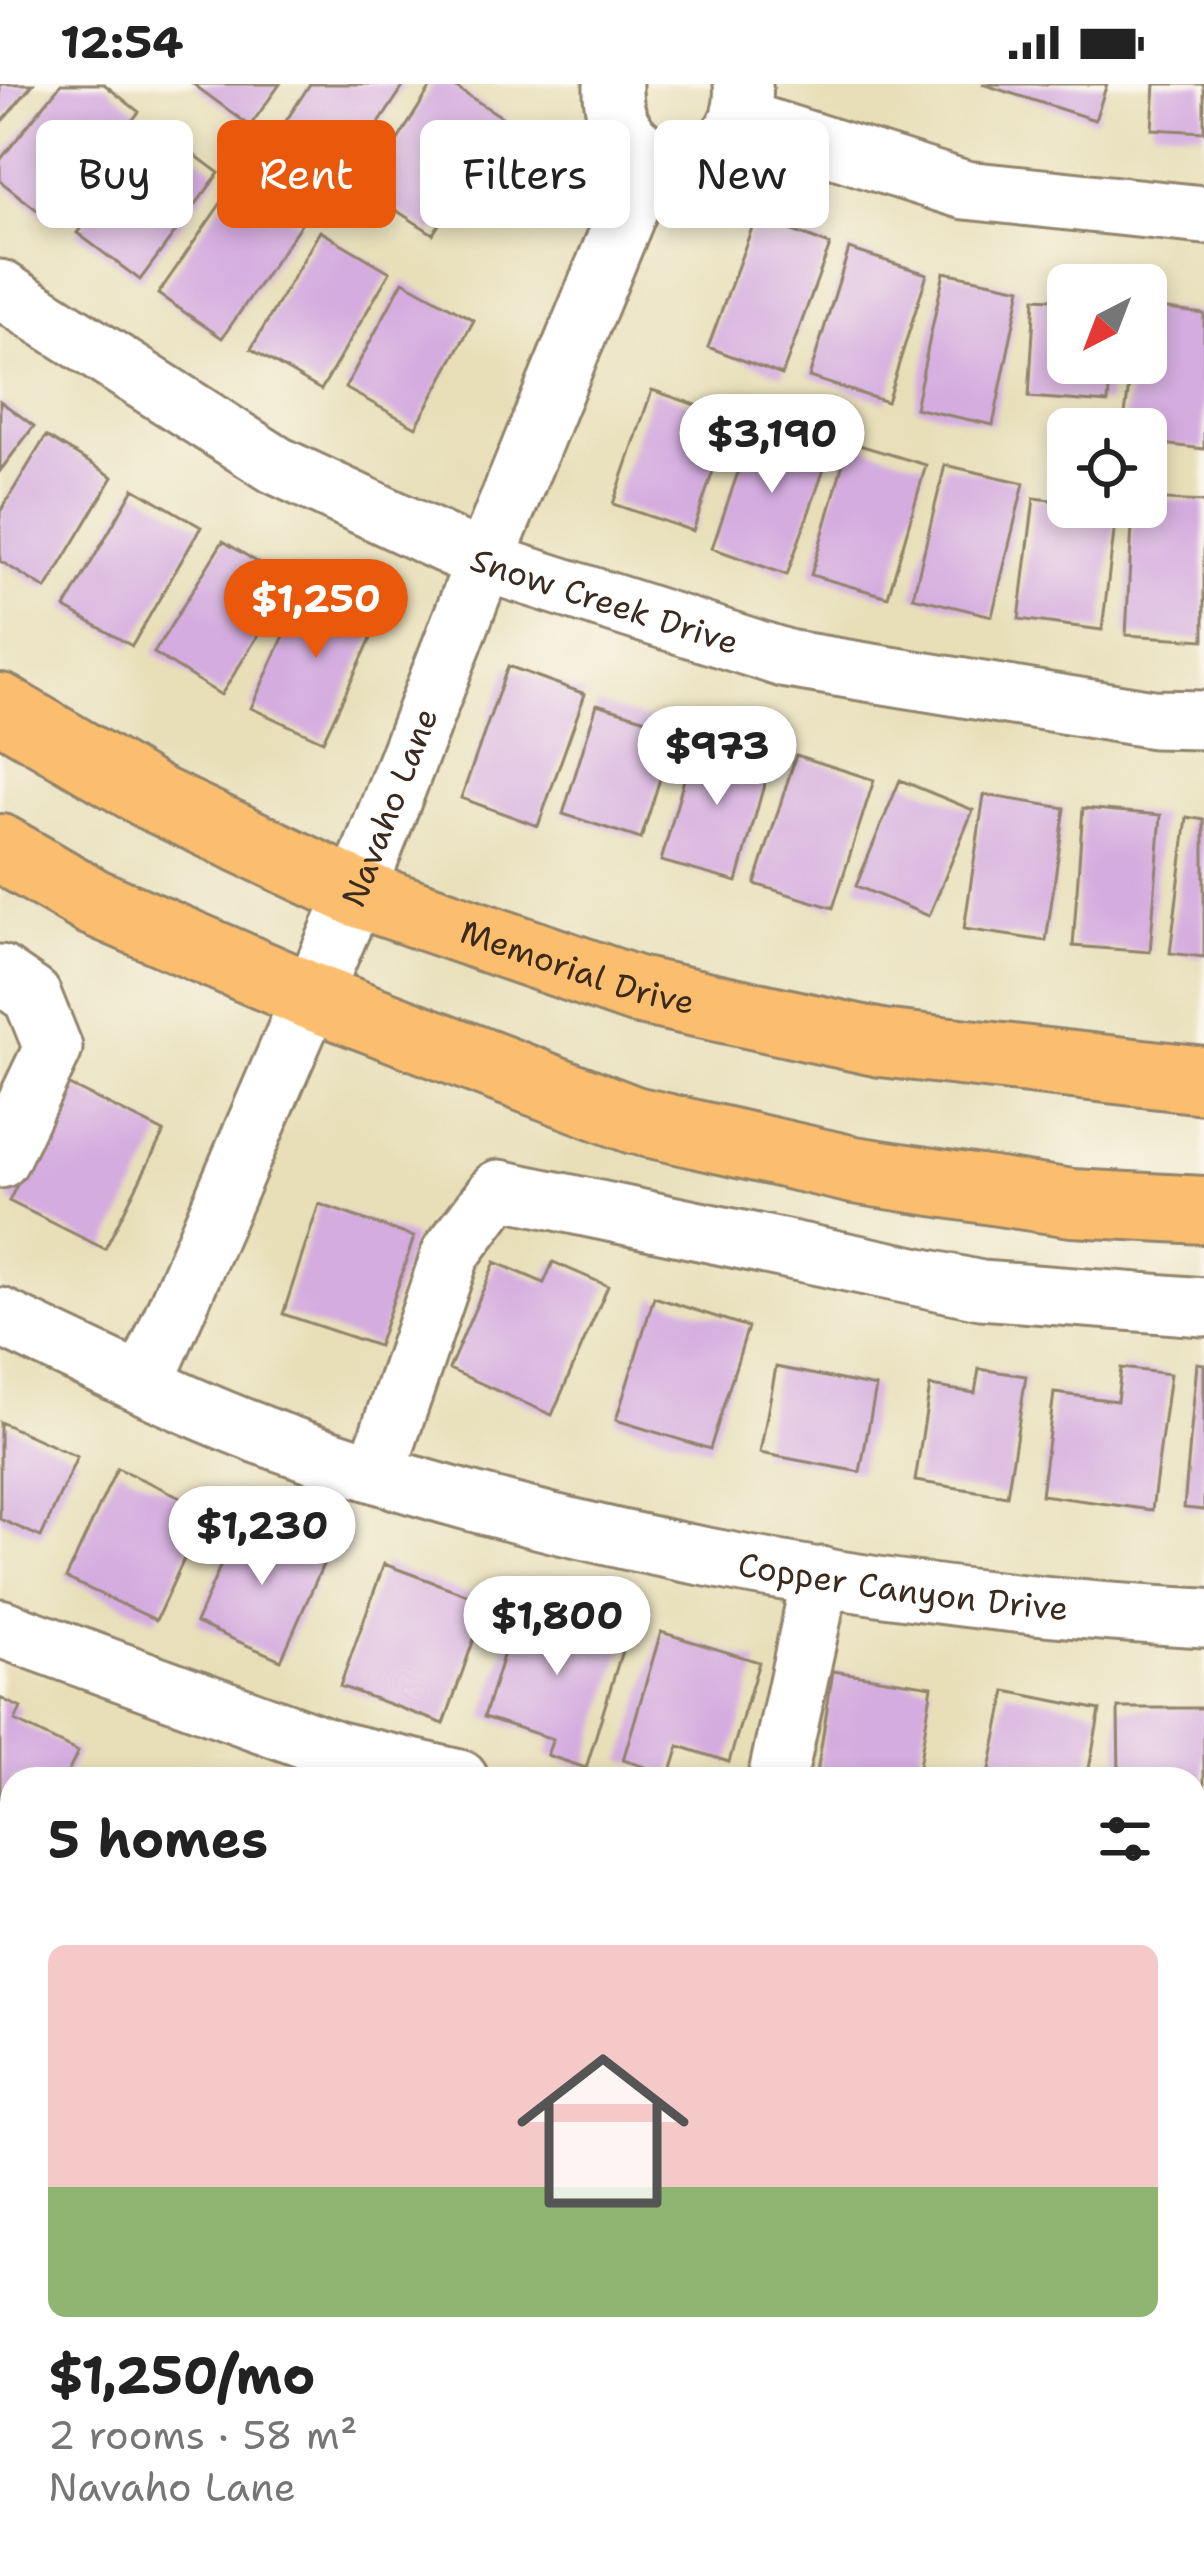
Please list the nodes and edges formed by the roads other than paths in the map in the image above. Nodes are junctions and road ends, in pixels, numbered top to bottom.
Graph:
1 (613, 84) edge
2 (741, 101) edge
3 (650, 155) junction
4 (1204, 214) edge
5 (0, 289) edge
6 (484, 562) junction
7 (0, 707) edge
8 (1204, 720) edge
9 (0, 848) edge
10 (356, 893) junction
11 (0, 974) edge
12 (310, 996) junction
13 (1204, 1080) edge
14 (0, 1159) edge
15 (1204, 1210) edge
16 (1204, 1307) edge
17 (0, 1317) edge
18 (144, 1384) junction
19 (376, 1473) junction
20 (821, 1576) junction
21 (1204, 1618) edge
22 (0, 1628) edge
23 (407, 1767) edge
24 (780, 1767) edge

1 - 3 street
2 - 3 street
2 - 4 street
3 - 6 street, Navaho Lane
5 - 6 street, Snow Creek Drive
6 - 8 street, Snow Creek Drive
6 - 10 street, Navaho Lane
7 - 10 main road, Memorial Drive
9 - 12 main road
10 - 12 street, Navaho Lane
10 - 13 main road, Memorial Drive
11 - 14 street
12 - 15 main road
12 - 18 street, Navaho Lane
16 - 19 street
17 - 18 street, Copper Canyon Drive
18 - 19 street, Copper Canyon Drive
19 - 20 street, Copper Canyon Drive
20 - 21 street, Copper Canyon Drive
20 - 24 street
22 - 23 street

